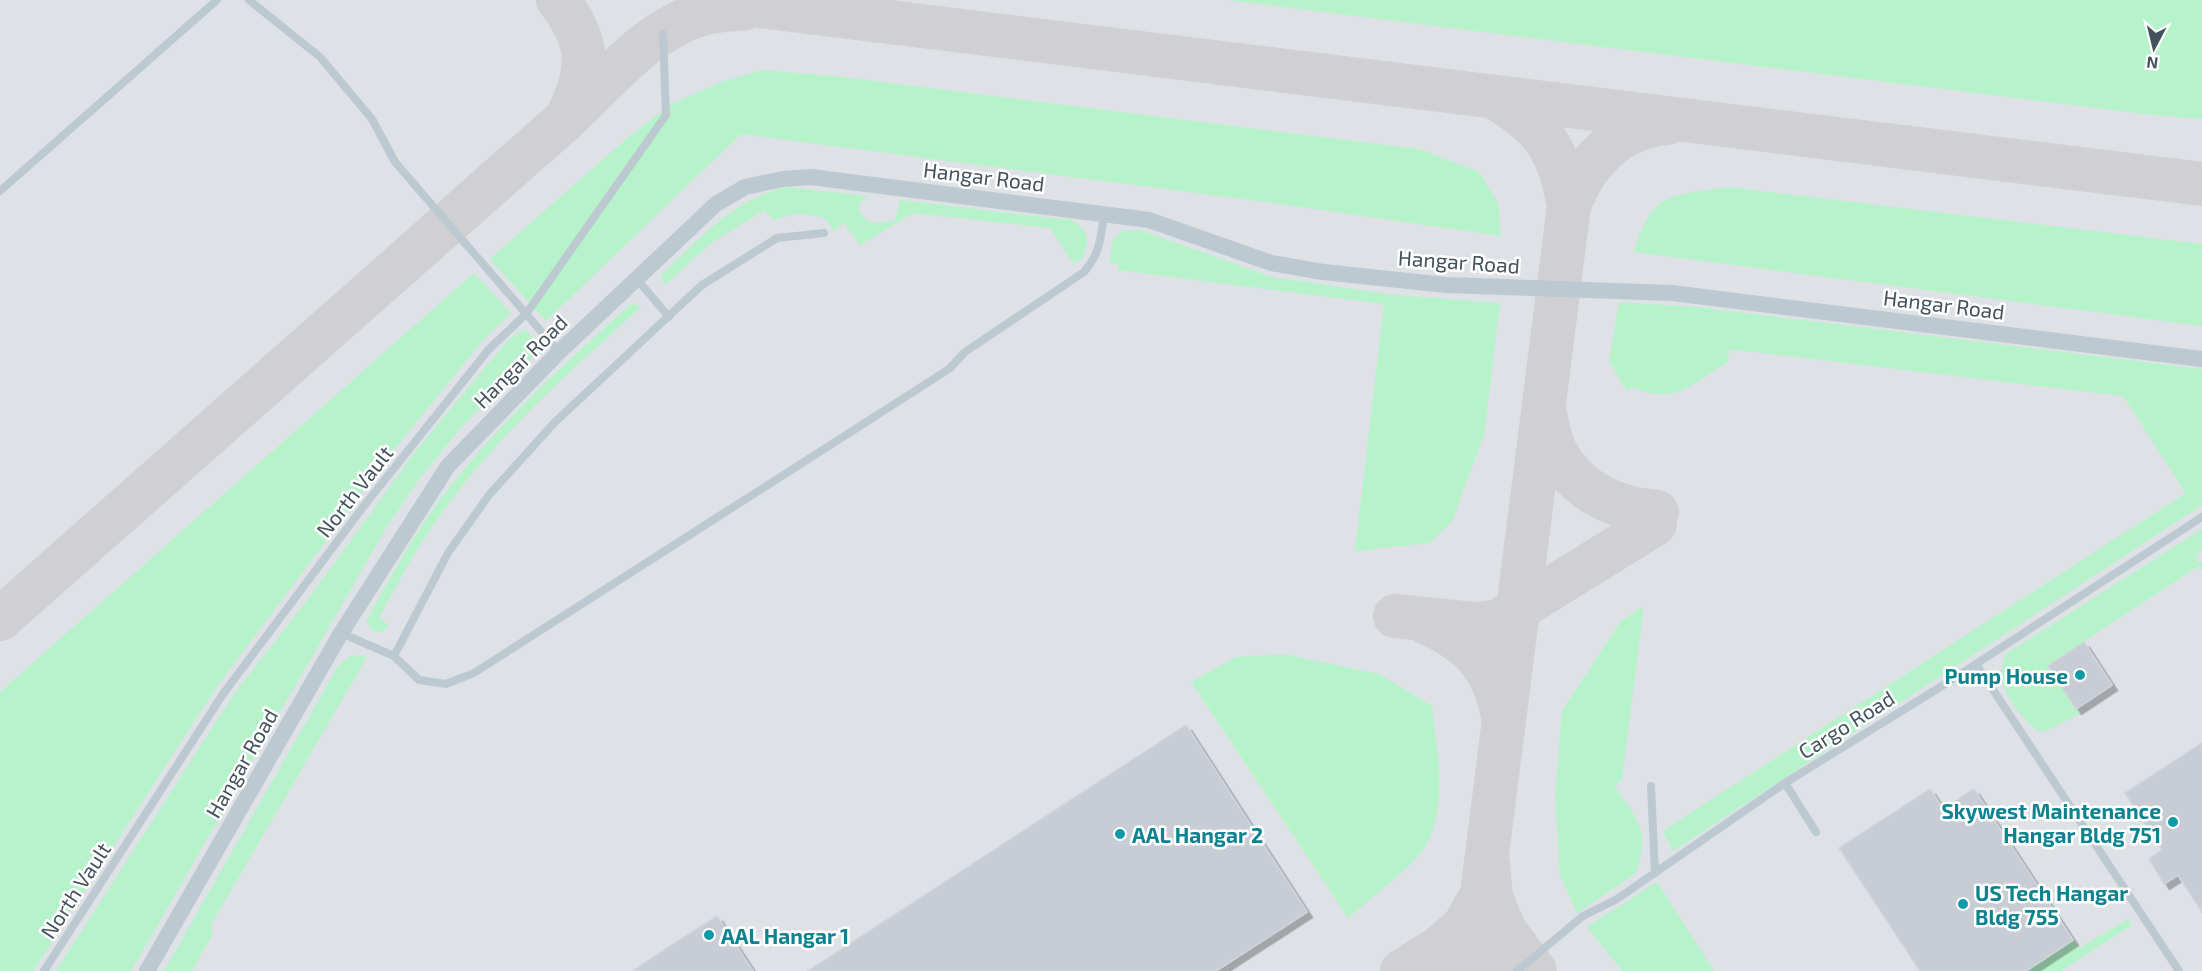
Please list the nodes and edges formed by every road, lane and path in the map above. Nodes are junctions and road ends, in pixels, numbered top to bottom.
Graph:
1 (216, 0) edge
2 (249, 0) edge
3 (663, 34) dead end
4 (0, 191) edge
5 (1104, 213) junction
6 (824, 233) dead end
7 (636, 278) junction
8 (526, 314) junction
9 (669, 316) junction
10 (559, 352) junction
11 (2202, 359) edge
12 (2202, 517) edge
13 (341, 633) junction
14 (394, 656) junction
15 (1976, 664) junction
16 (1785, 783) junction
17 (1651, 786) dead end
18 (1816, 832) dead end
19 (1655, 873) junction
20 (44, 971) edge
21 (147, 971) edge
22 (1517, 971) edge
23 (2179, 971) edge

1 - 4 lane
2 - 8 lane
3 - 8 lane, North Vault
5 - 7 street, Hangar Road
5 - 11 street, Hangar Road
5 - 14 lane
6 - 9 lane
7 - 9 lane
7 - 10 street, Hangar Road
8 - 10 lane
8 - 20 lane, North Vault
9 - 14 lane
10 - 13 street, Hangar Road
12 - 15 lane, Cargo Road
13 - 14 lane
13 - 21 street, Hangar Road
15 - 16 lane, Cargo Road
15 - 23 lane
16 - 18 lane
16 - 19 lane, Cargo Road
17 - 19 lane
19 - 22 lane, Cargo Road

